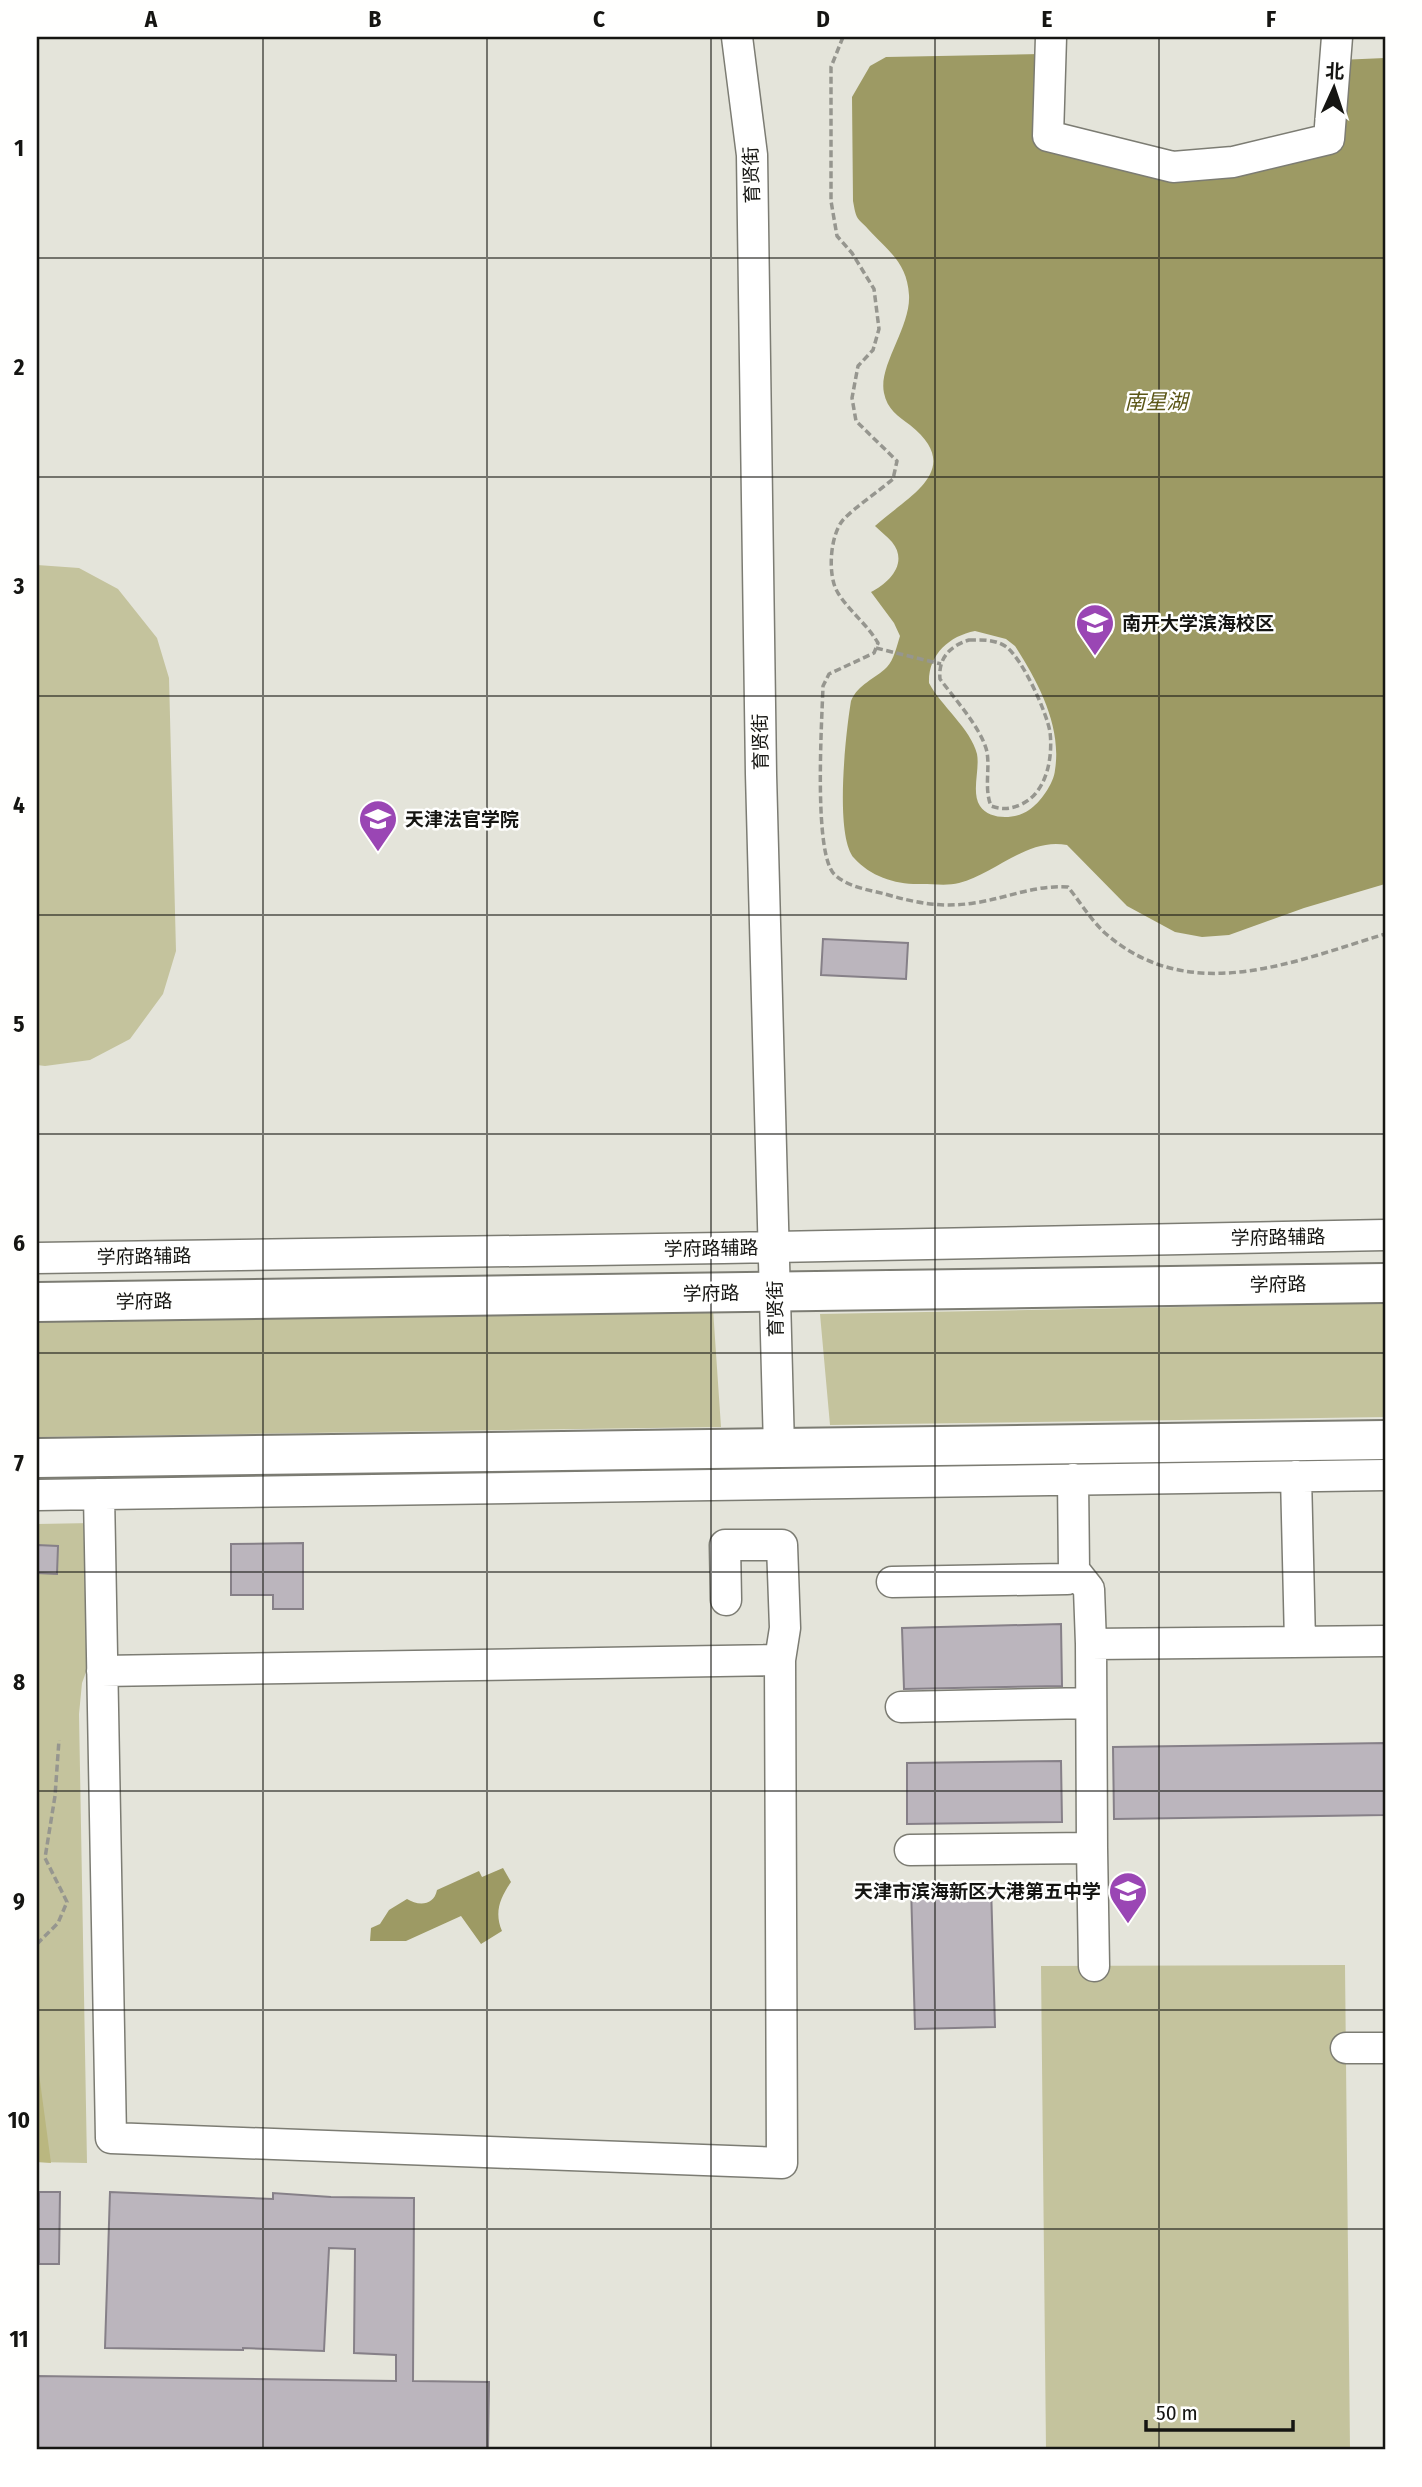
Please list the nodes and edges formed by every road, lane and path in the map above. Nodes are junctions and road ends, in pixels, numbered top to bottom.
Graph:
1 (737, 37) edge
2 (844, 37) edge
3 (1051, 37) edge
4 (1337, 37) edge
5 (879, 649) junction
6 (939, 663) junction
7 (1385, 934) edge
8 (1385, 1235) edge
9 (774, 1247) junction
10 (37, 1258) edge
11 (1385, 1283) edge
12 (775, 1292) junction
13 (37, 1302) edge
14 (1385, 1440) edge
15 (779, 1448) junction
16 (37, 1458) edge
17 (1385, 1475) edge
18 (1296, 1476) junction
19 (1073, 1479) junction
20 (37, 1494) edge
21 (99, 1494) junction
22 (1074, 1570) junction
23 (892, 1582) dead end
24 (726, 1600) dead end
25 (1385, 1641) edge
26 (1300, 1642) junction
27 (1091, 1644) junction
28 (780, 1660) junction
29 (102, 1671) junction
30 (1091, 1703) junction
31 (901, 1707) dead end
32 (59, 1740) dead end
33 (1093, 1848) junction
34 (910, 1850) dead end
35 (37, 1944) edge
36 (1094, 1966) dead end
37 (1346, 2048) dead end
38 (1385, 2048) edge

1 - 9 street, 育贤街
2 - 5 path
3 - 4 street
5 - 6 path
5 - 7 path
6 - 6 path
8 - 9 street, 学府路辅路
9 - 10 street, 学府路辅路
9 - 12 street, 育贤街
11 - 12 highway, 学府路
12 - 13 highway, 学府路
12 - 15 street, 育贤街
14 - 15 highway
15 - 16 highway
17 - 18 street
18 - 19 street
18 - 26 street
19 - 21 street
19 - 22 street
20 - 21 street
21 - 29 street
22 - 23 street
22 - 27 street
24 - 28 street
25 - 26 street
26 - 27 street
27 - 30 street
28 - 29 street
28 - 29 street
30 - 31 street
30 - 33 street
32 - 35 path
33 - 34 street
33 - 36 street
37 - 38 street

